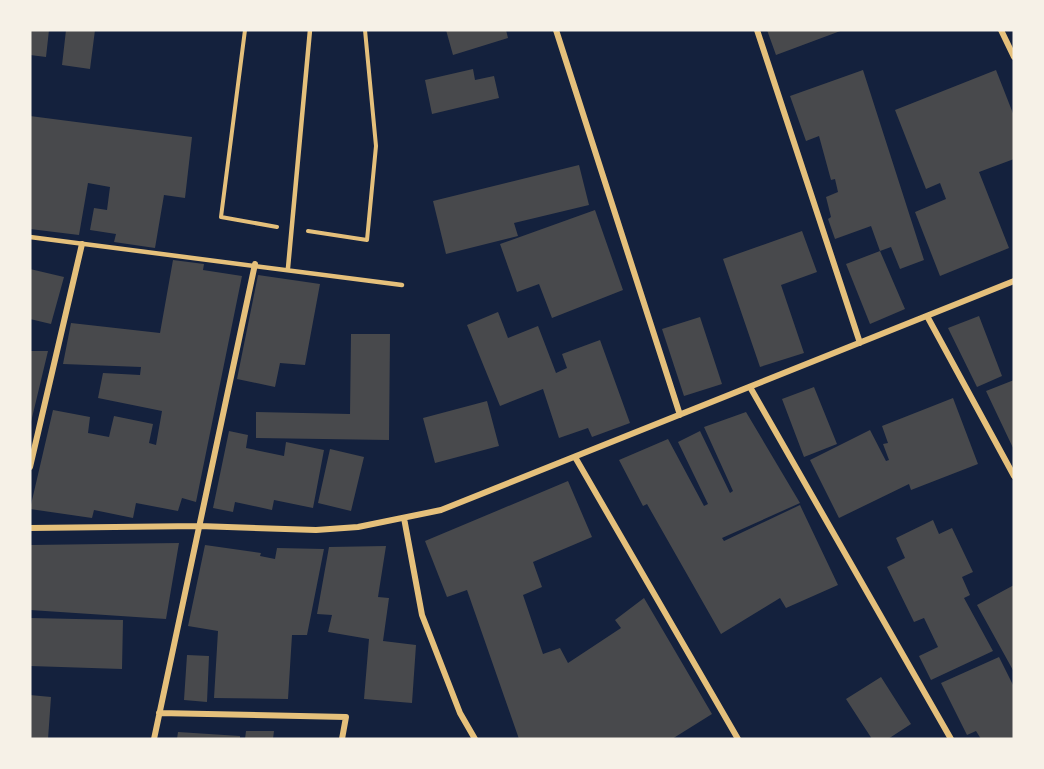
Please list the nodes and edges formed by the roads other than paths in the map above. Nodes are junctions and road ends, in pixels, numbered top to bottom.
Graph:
1 (310, 30) edge
2 (556, 30) edge
3 (757, 30) edge
4 (1001, 30) edge
5 (1014, 57) edge
6 (30, 237) edge
7 (82, 244) junction
8 (255, 264) junction
9 (288, 268) junction
10 (1014, 281) edge
11 (402, 285) dead end
12 (927, 316) junction
13 (860, 343) junction
14 (750, 387) junction
15 (680, 415) junction
16 (574, 457) junction
17 (30, 467) edge
18 (1014, 476) edge
19 (404, 518) junction
20 (199, 526) junction
21 (30, 528) edge
22 (159, 713) junction
23 (154, 739) edge
24 (342, 739) edge
25 (475, 739) edge
26 (738, 739) edge
27 (951, 739) edge

1 - 9 lane
2 - 15 street
3 - 13 street
4 - 5 street
6 - 7 lane
7 - 8 lane
7 - 17 street
8 - 9 lane
8 - 20 street
9 - 11 lane
10 - 12 street
12 - 13 street
12 - 18 street
13 - 14 street
14 - 15 street
14 - 27 street
15 - 16 street
16 - 19 street
16 - 26 street
19 - 20 street
19 - 25 street
20 - 21 street
20 - 22 street
22 - 23 street
22 - 24 street

